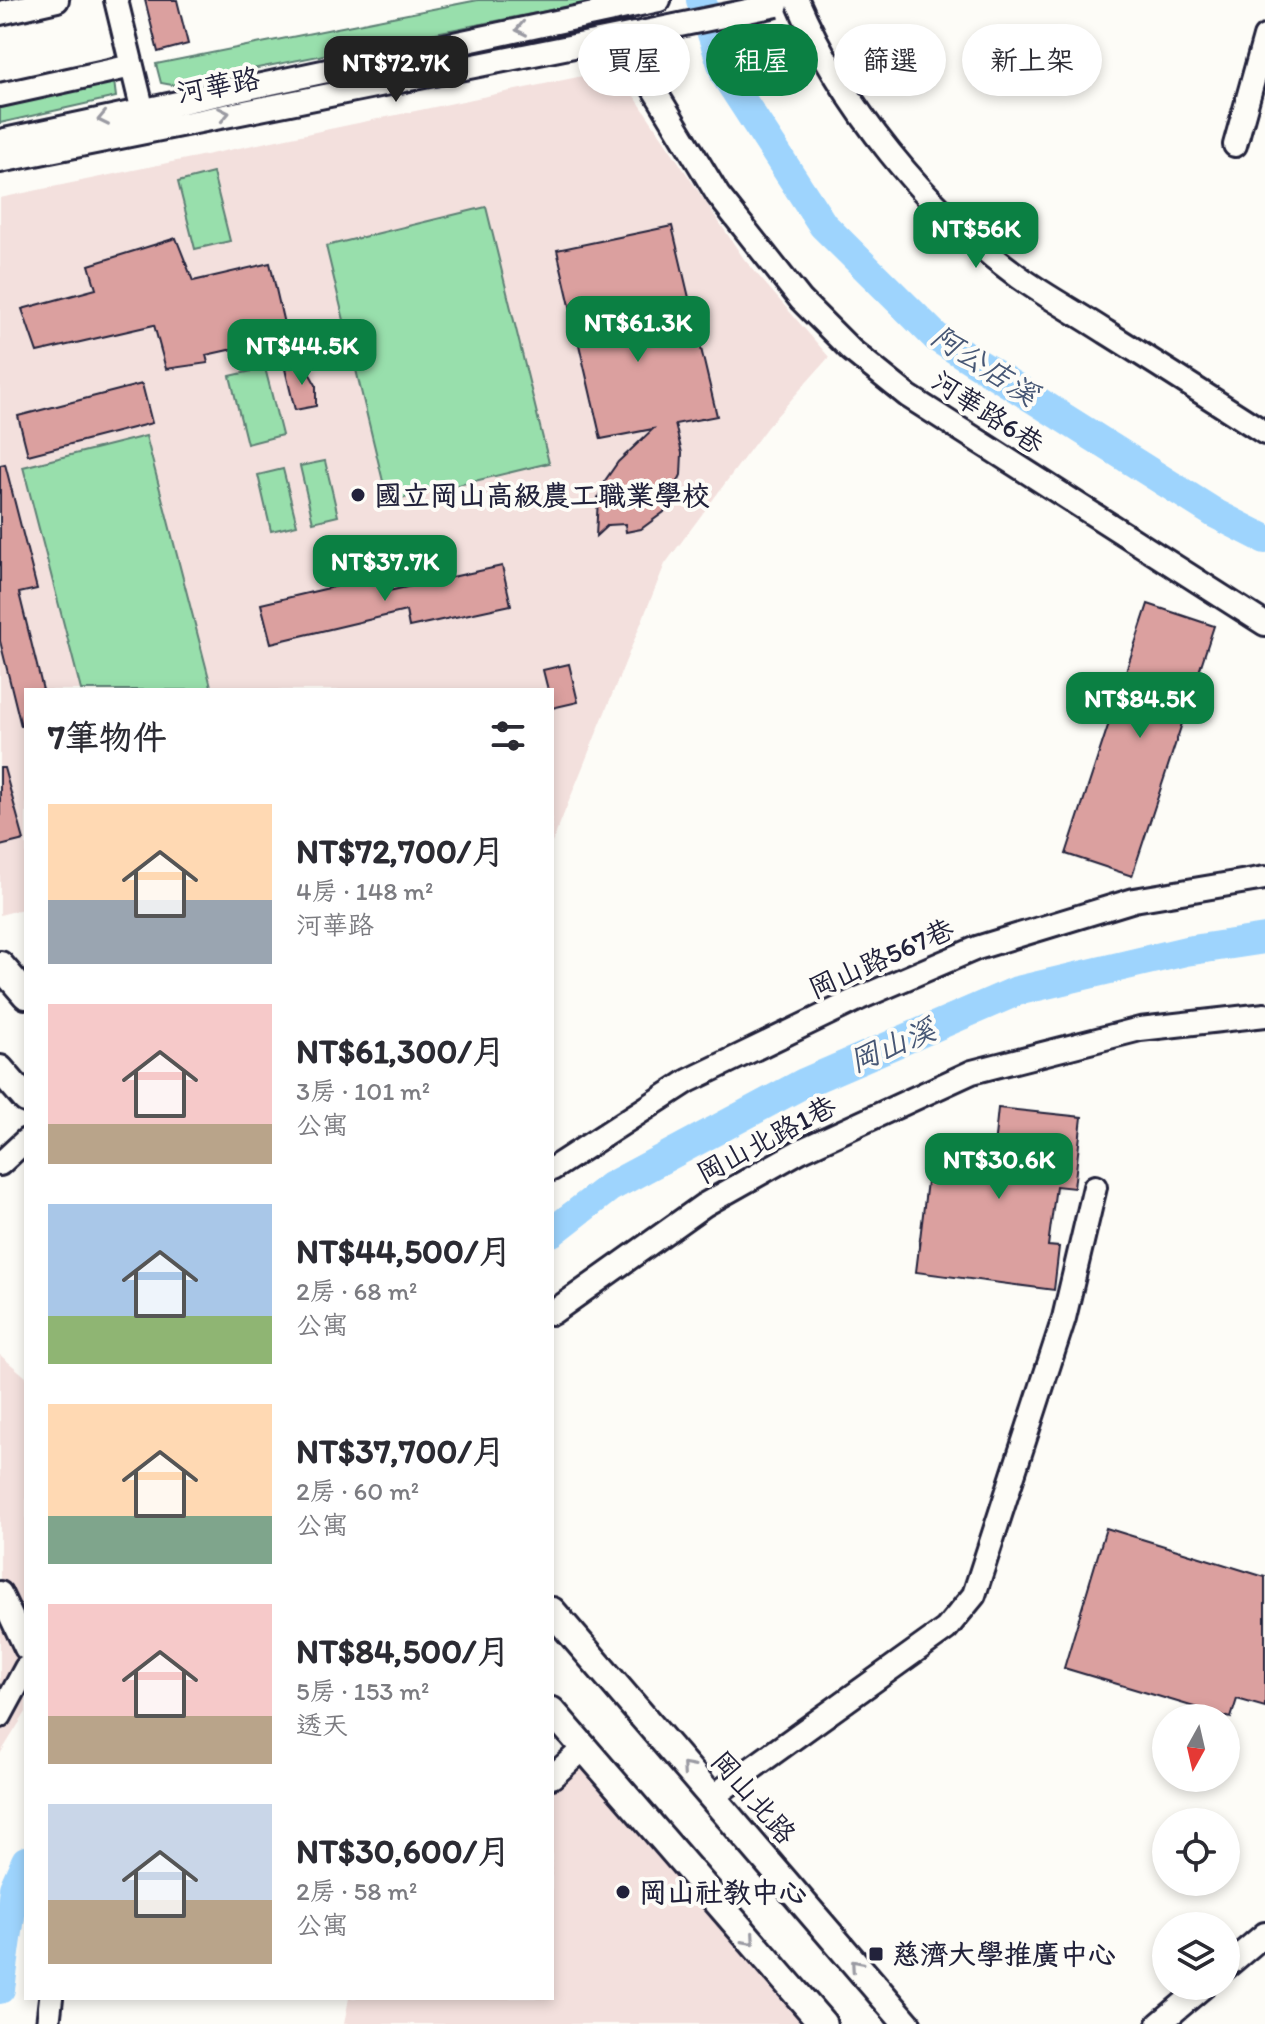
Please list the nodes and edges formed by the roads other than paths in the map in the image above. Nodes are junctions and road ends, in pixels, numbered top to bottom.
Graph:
1 (57, 0) edge
2 (116, 0) edge
3 (659, 0) edge
4 (794, 1) edge
5 (0, 13) edge
6 (682, 24) edge
7 (1265, 37) edge
8 (578, 44) edge
9 (132, 66) junction
10 (0, 95) edge
11 (663, 96) edge
12 (145, 120) junction
13 (0, 141) edge
14 (1235, 145) dead end
15 (0, 161) edge
16 (1265, 433) edge
17 (1265, 624) edge
18 (1265, 878) edge
19 (0, 965) edge
20 (24, 993) edge
21 (1265, 1015) edge
22 (0, 1069) edge
23 (24, 1097) edge
24 (24, 1142) edge
25 (0, 1164) edge
26 (554, 1168) edge
27 (1095, 1187) dead end
28 (554, 1312) edge
29 (0, 1593) edge
30 (554, 1613) edge
31 (24, 1644) edge
32 (24, 1672) edge
33 (554, 1713) edge
34 (0, 1716) edge
35 (584, 1748) junction
36 (554, 1775) edge
37 (712, 1797) junction
38 (1265, 1934) edge
39 (1240, 1955) edge
40 (51, 2000) edge
41 (1187, 2000) edge
42 (48, 2024) edge
43 (823, 2024) edge
44 (907, 2024) edge
45 (1159, 2024) edge

1 - 5 street
2 - 9 street
3 -> 12 street, 河華路
4 - 6 street, 河華路, bridge
4 - 16 street
7 - 14 street
12 -> 8 street, 河華路
9 - 10 street
9 - 12 street
11 - 17 street, 河華路6巷
12 -> 13 street, 河華路
12 - 15 street, 河華路
18 - 26 street, 岡山路567巷
19 - 20 main road
21 - 28 street, 岡山北路1巷
22 - 23 main road
24 - 25 street
27 - 37 street
29 - 31 street
37 -> 30 main road, 岡山北路
32 - 34 street
33 - 35 main road
35 - 36 street
35 -> 43 main road
44 -> 37 main road, 岡山北路
38 - 39 street
40 - 42 street
41 - 45 street

